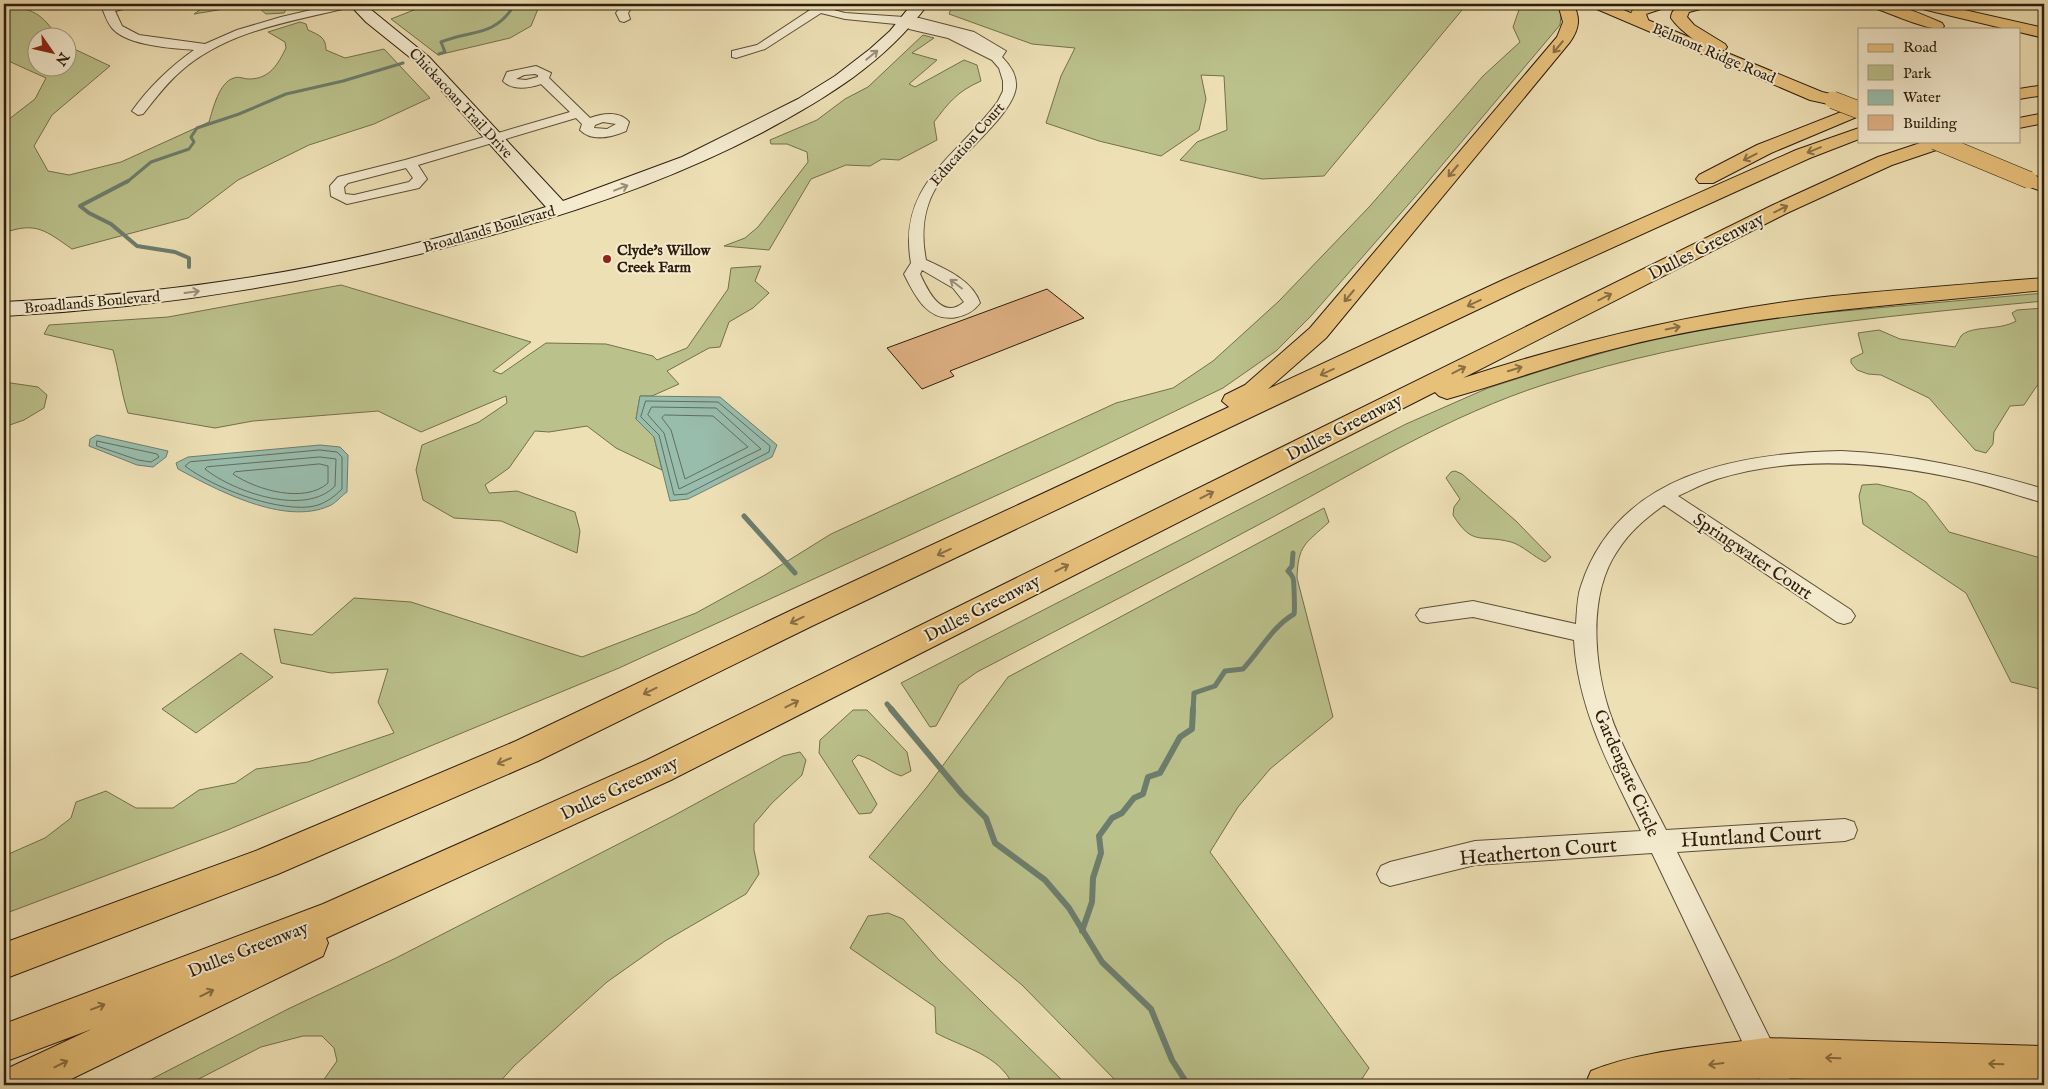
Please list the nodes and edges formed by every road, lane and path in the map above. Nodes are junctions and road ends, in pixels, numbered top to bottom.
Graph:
1 (132, 4) edge
2 (351, 4) edge
3 (356, 4) edge
4 (629, 4) edge
5 (799, 4) edge
6 (920, 4) edge
7 (1566, 4) edge
8 (1597, 4) edge
9 (1662, 4) edge
10 (1703, 4) edge
11 (1876, 4) edge
12 (1919, 4) edge
13 (107, 6) edge
14 (818, 10) junction
15 (1638, 12) edge
16 (902, 17) edge
17 (624, 19) dead end
18 (1939, 28) edge
19 (2044, 33) edge
20 (1719, 47) junction
21 (206, 48) junction
22 (736, 54) dead end
23 (543, 79) dead end
24 (2044, 90) edge
25 (2020, 94) edge
26 (1833, 100) junction
27 (1858, 110) edge
28 (1858, 110) edge
29 (138, 111) dead end
30 (578, 114) junction
31 (2044, 118) edge
32 (589, 123) dead end
33 (2020, 123) edge
34 (1858, 133) edge
35 (494, 138) junction
36 (1937, 142) edge
37 (1942, 142) edge
38 (410, 163) junction
39 (2037, 183) edge
40 (554, 204) junction
41 (919, 263) dead end
42 (2044, 264) edge
43 (2044, 284) edge
44 (1511, 285) junction
45 (4, 294) edge
46 (1832, 303) junction
47 (4, 309) edge
48 (1369, 415) junction
49 (1663, 495) junction
50 (2044, 496) edge
51 (988, 531) junction
52 (1427, 614) dead end
53 (1844, 616) dead end
54 (1585, 634) junction
55 (748, 726) junction
56 (1845, 830) dead end
57 (1658, 842) junction
58 (1390, 874) dead end
59 (4, 961) edge
60 (4, 1043) edge
61 (2044, 1066) edge
62 (1772, 1072) edge
63 (17, 1085) edge
64 (1605, 1085) edge

1 - 13 street
2 - 21 street
3 - 35 main road, Chickacoan Trail Drive
4 - 17 street
5 - 14 street
6 - 16 main road, Broadlands Boulevard
7 -> 51 main road
8 - 15 main road, Belmont Ridge Road
9 - 15 main road
10 - 20 main road
11 - 18 main road
12 - 19 main road
13 - 21 street
14 - 16 street
14 - 22 street
15 - 20 main road, Belmont Ridge Road
15 - 26 main road, Belmont Ridge Road
16 - 40 main road, Broadlands Boulevard
16 - 41 street, Education Court
20 - 26 main road, Belmont Ridge Road
21 - 29 street
23 - 30 street
24 - 25 main road
26 - 27 main road, Belmont Ridge Road, bridge
28 -> 44 main road
30 - 32 street
30 - 35 street
31 - 33 main road
34 -> 44 main road
35 - 38 street
35 - 40 main road, Chickacoan Trail Drive
36 - 39 main road, bridge
48 -> 37 main road, Dulles Greenway
38 - 38 street
40 - 45 main road, Broadlands Boulevard
47 -> 40 main road, Broadlands Boulevard
42 - 46 main road
43 - 46 main road
44 -> 51 main road
48 -> 46 main road
55 -> 48 main road, Dulles Greenway
49 - 50 street, Gardengate Circle
49 - 53 street, Springwater Court
49 - 54 street, Gardengate Circle
51 -> 59 main road
52 - 54 street
54 - 57 street, Gardengate Circle
60 -> 55 main road, Dulles Greenway
63 -> 55 main road
56 - 57 street, Huntland Court
57 - 58 street, Heatherton Court
57 - 62 street, Gardengate Circle
61 -> 62 main road
62 -> 64 main road

